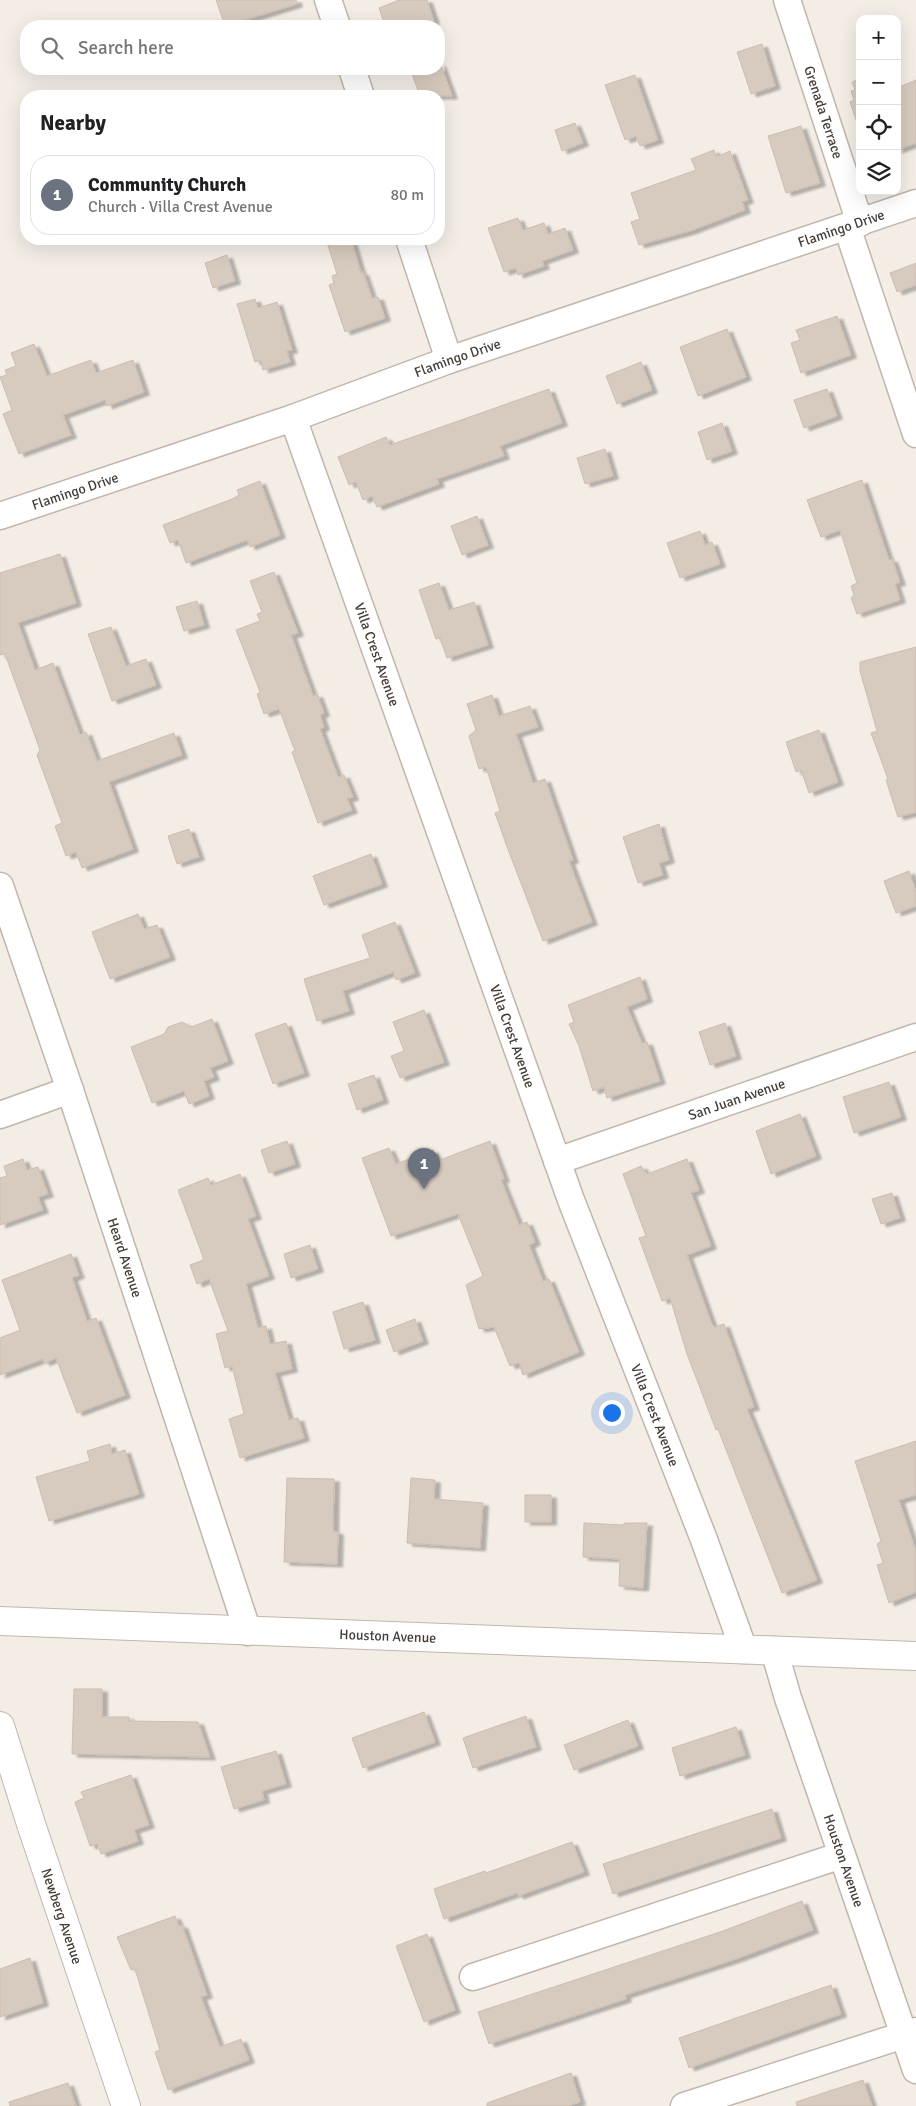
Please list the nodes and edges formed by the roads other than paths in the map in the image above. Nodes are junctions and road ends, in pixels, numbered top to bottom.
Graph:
1 (328, 0) edge
2 (787, 0) edge
3 (335, 20) edge
4 (354, 75) edge
5 (359, 90) edge
6 (916, 203) edge
7 (853, 225) junction
8 (411, 245) edge
9 (450, 360) junction
10 (293, 418) junction
11 (916, 434) edge
12 (0, 516) edge
13 (0, 886) edge
14 (916, 1037) edge
15 (70, 1090) junction
16 (0, 1116) edge
17 (557, 1161) junction
18 (0, 1621) edge
19 (248, 1632) junction
20 (744, 1650) junction
21 (774, 1650) junction
22 (916, 1656) edge
23 (0, 1726) edge
24 (842, 1855) junction
25 (473, 1977) dead end
26 (910, 2033) edge
27 (916, 2070) edge
28 (126, 2106) edge
29 (684, 2106) edge

1 - 3 street
2 - 7 street, Grenada Terrace
4 - 5 street
6 - 7 street, Flamingo Drive
7 - 9 street, Flamingo Drive
7 - 11 street, Grenada Terrace
8 - 9 street
9 - 10 street, Flamingo Drive
10 - 12 street, Flamingo Drive
10 - 17 street, Villa Crest Avenue
13 - 15 street, Heard Avenue
14 - 17 street, San Juan Avenue
15 - 16 street
15 - 19 street, Heard Avenue
17 - 20 street, Villa Crest Avenue
18 - 19 street, Houston Avenue
19 - 20 street, Houston Avenue
20 - 21 street, Houston Avenue
21 - 22 street, Houston Avenue
21 - 24 street, Houston Avenue
23 - 28 street, Newberg Avenue
24 - 25 street
24 - 26 street, Houston Avenue
26 - 27 street, Houston Avenue
26 - 29 street

